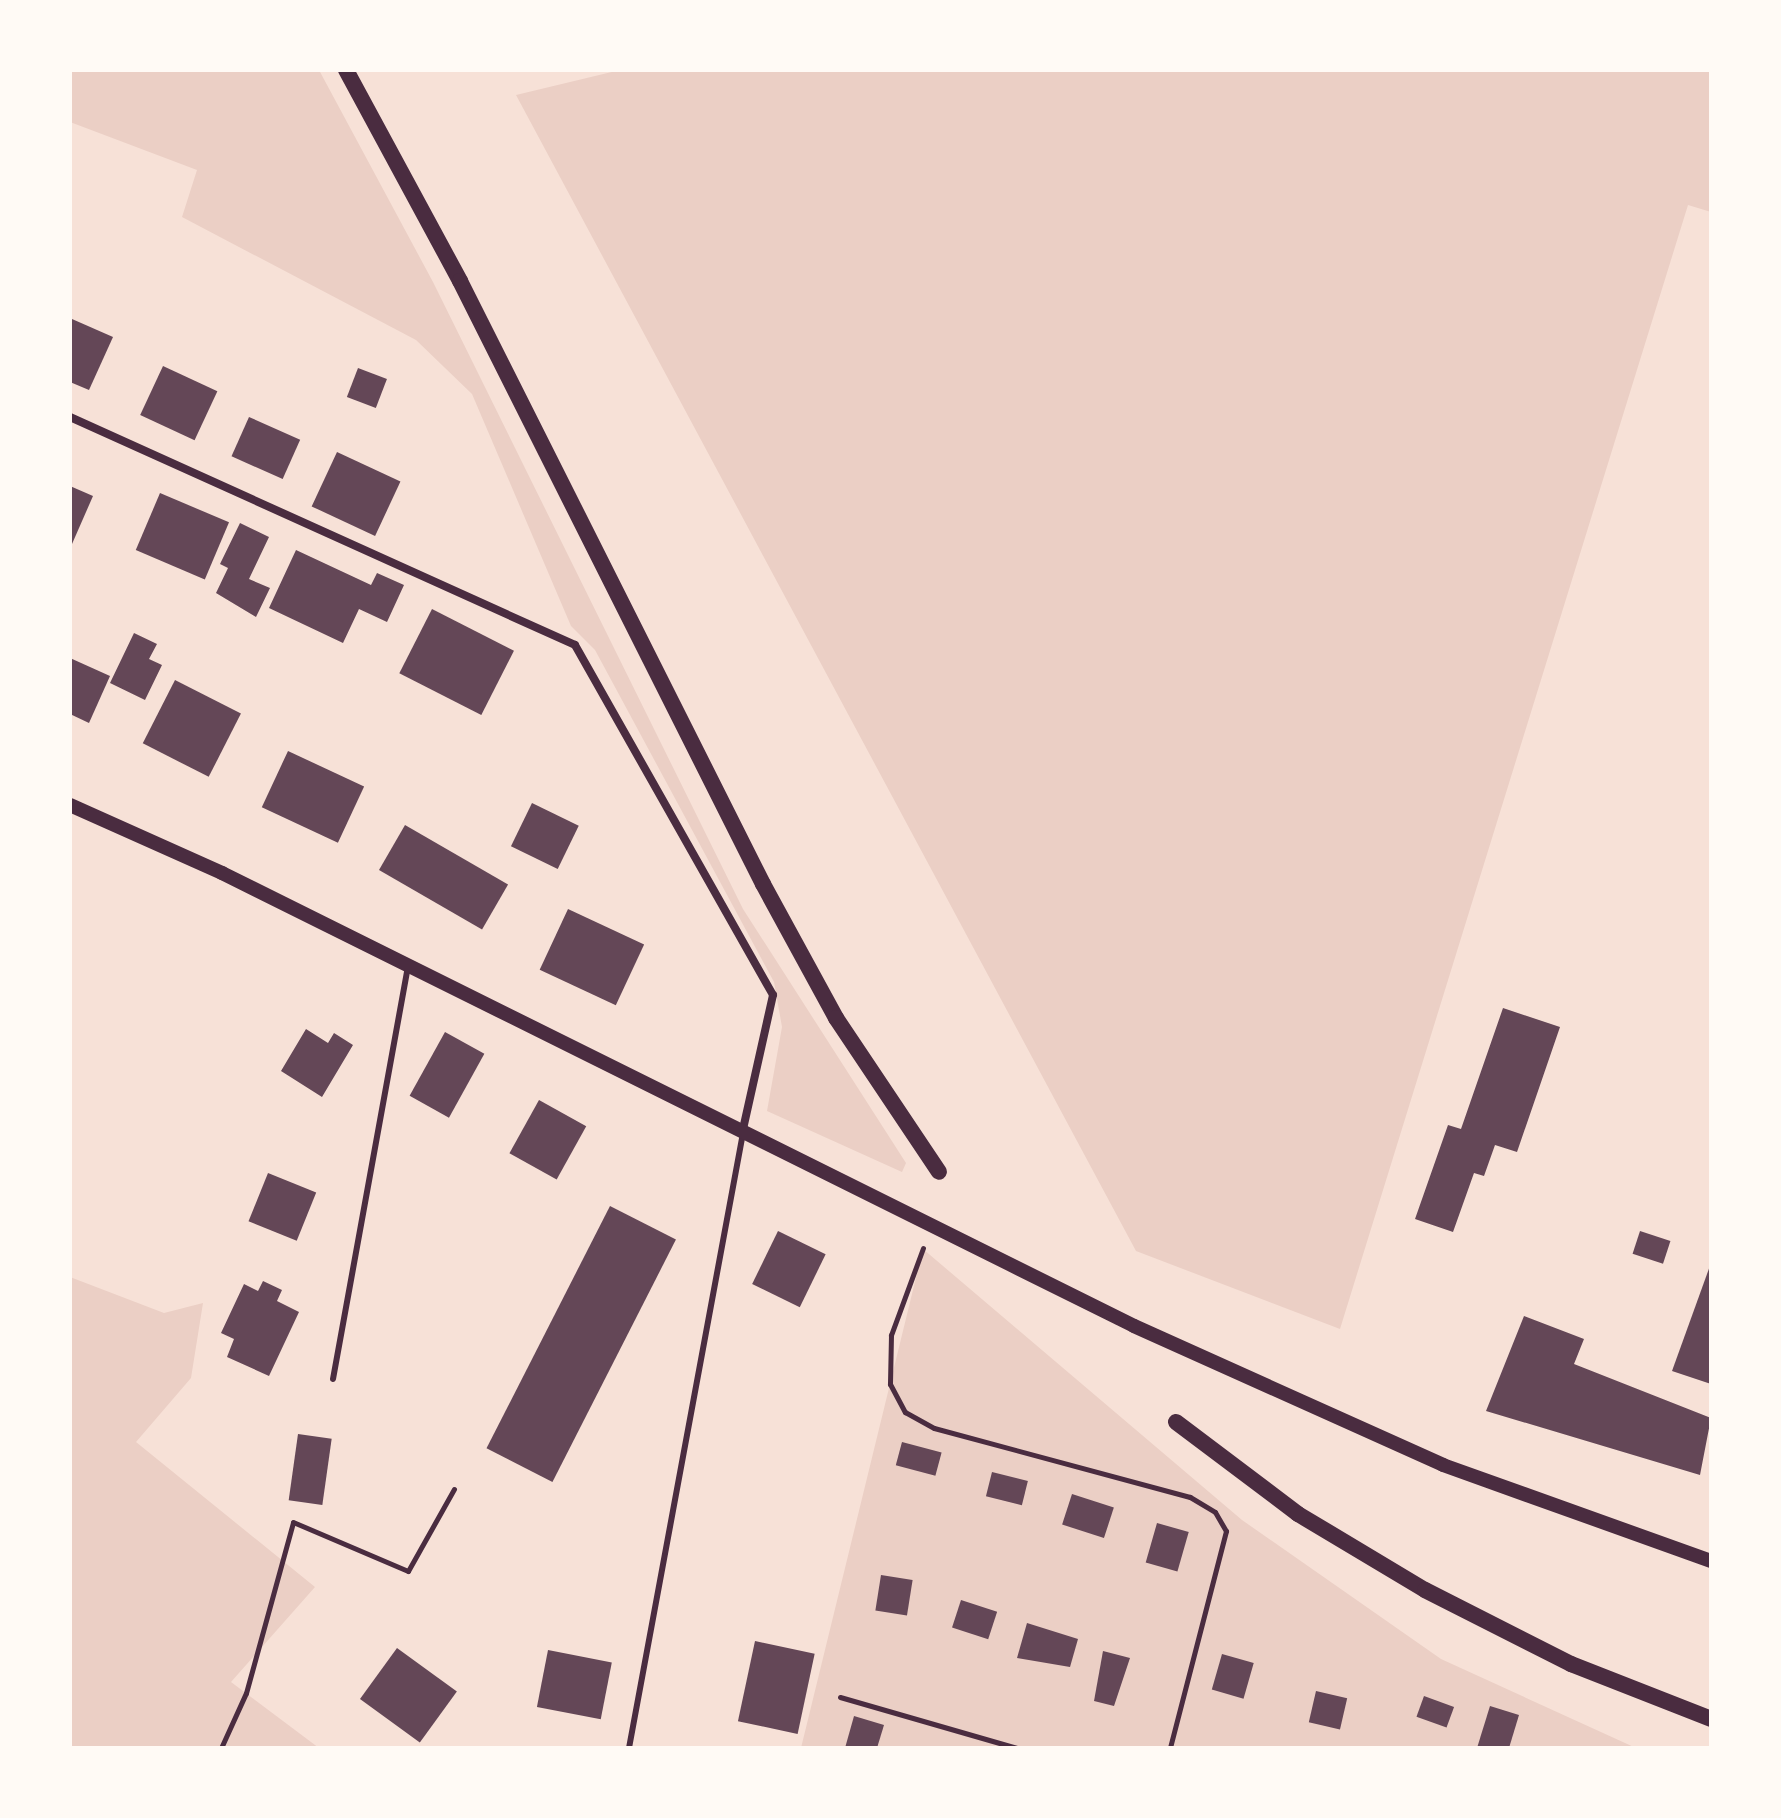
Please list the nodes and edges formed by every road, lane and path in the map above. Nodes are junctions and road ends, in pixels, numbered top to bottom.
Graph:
1 (346, 70) edge
2 (70, 417) edge
3 (70, 805) edge
4 (409, 965) junction
5 (743, 1129) junction
6 (939, 1172) dead end
7 (933, 1225) junction
8 (333, 1379) dead end
9 (1176, 1422) dead end
10 (454, 1489) dead end
11 (1711, 1561) edge
12 (840, 1697) dead end
13 (1711, 1719) edge
14 (221, 1748) edge
15 (629, 1748) edge
16 (1017, 1748) edge
17 (1172, 1748) edge

1 - 6 main road
2 - 5 street
3 - 4 street
4 - 5 street
4 - 8 lane
5 - 7 street
5 - 15 lane
7 - 11 street
7 - 17 path
9 - 13 main road
10 - 14 path
12 - 16 path

